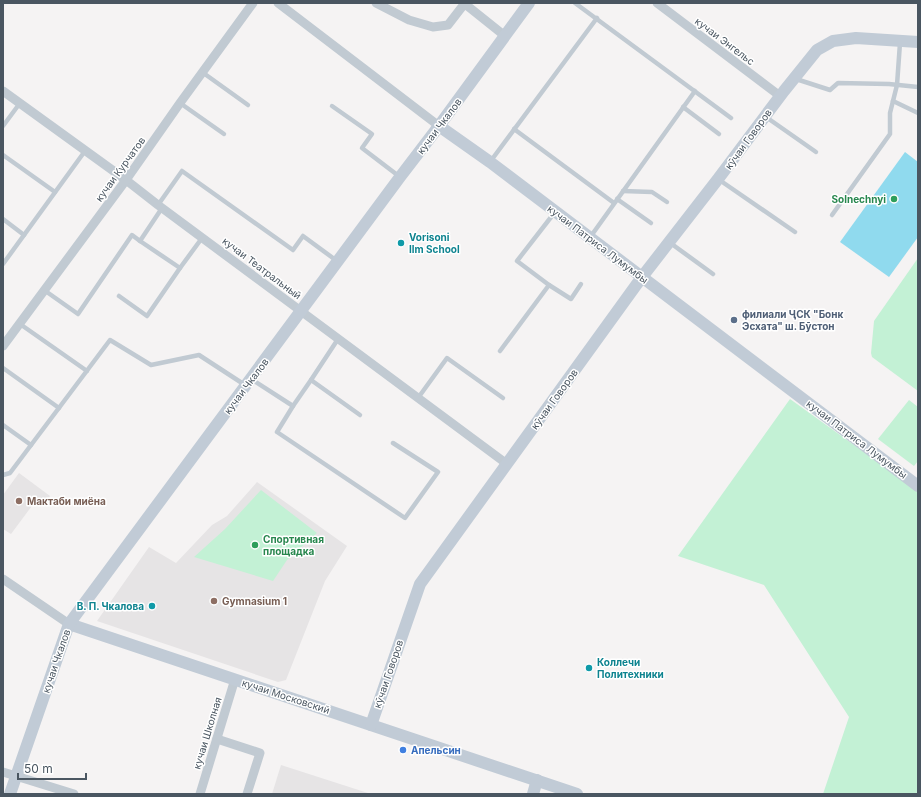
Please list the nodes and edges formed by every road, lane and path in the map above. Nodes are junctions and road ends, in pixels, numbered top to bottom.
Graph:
1 (253, 3) edge
2 (278, 3) edge
3 (376, 3) edge
4 (465, 3) edge
5 (529, 3) edge
6 (575, 3) edge
7 (657, 3) edge
8 (387, 6) edge
9 (597, 18) junction
10 (505, 36) junction
11 (901, 41) junction
12 (918, 42) edge
13 (202, 72) junction
14 (794, 78) junction
15 (898, 85) junction
16 (918, 87) edge
17 (3, 91) edge
18 (695, 91) junction
19 (780, 96) junction
20 (893, 101) junction
21 (20, 103) junction
22 (180, 103) junction
23 (248, 105) dead end
24 (332, 106) dead end
25 (683, 108) junction
26 (918, 114) edge
27 (765, 116) junction
28 (731, 118) dead end
29 (3, 126) edge
30 (439, 126) junction
31 (514, 129) junction
32 (224, 134) dead end
33 (719, 134) dead end
34 (85, 150) junction
35 (816, 152) dead end
36 (3, 155) edge
37 (490, 162) junction
38 (400, 177) junction
39 (718, 179) junction
40 (126, 180) junction
41 (623, 191) junction
42 (55, 192) junction
43 (616, 201) junction
44 (667, 202) dead end
45 (160, 206) junction
46 (555, 212) junction
47 (832, 215) dead end
48 (3, 219) edge
49 (651, 223) dead end
50 (795, 232) dead end
51 (24, 235) junction
52 (202, 238) junction
53 (590, 238) junction
54 (140, 240) junction
55 (669, 242) junction
56 (338, 261) junction
57 (3, 264) edge
58 (180, 268) junction
59 (713, 274) dead end
60 (642, 277) junction
61 (581, 284) dead end
62 (549, 285) junction
63 (44, 290) junction
64 (118, 296) dead end
65 (301, 312) junction
66 (20, 324) junction
67 (338, 339) junction
68 (3, 346) edge
69 (500, 351) dead end
70 (3, 368) edge
71 (87, 371) junction
72 (311, 380) junction
73 (249, 382) junction
74 (418, 398) junction
75 (503, 398) dead end
76 (293, 406) junction
77 (59, 408) junction
78 (360, 415) dead end
79 (3, 425) edge
80 (393, 443) dead end
81 (31, 445) junction
82 (506, 464) junction
83 (3, 474) edge
84 (918, 486) edge
85 (3, 579) edge
86 (69, 624) junction
87 (235, 679) junction
88 (371, 725) junction
89 (217, 739) junction
90 (3, 772) edge
91 (16, 776) junction
92 (537, 780) junction
93 (10, 794) edge
94 (74, 794) edge
95 (200, 794) edge
96 (247, 794) edge
97 (533, 794) edge
98 (578, 794) edge

1 - 13 street, кучаи Курчатов
2 - 30 street, кучаи Патриса Лумумбы
3 - 8 street
4 - 8 street
4 - 10 street
5 - 10 street, кучаи Чкалов
6 - 9 lane
7 - 19 street, кучаи Энгельс
9 - 18 lane
9 - 31 lane
10 - 30 street, кучаи Чкалов
11 - 12 street, кӯчаи Говоров
11 - 14 street, кӯчаи Говоров
11 - 15 lane
13 - 22 street, кучаи Курчатов
13 - 23 lane
14 - 15 lane
14 - 19 street, кӯчаи Говоров
15 - 16 lane
15 - 20 lane
17 - 21 street, кучаи Театральный
18 - 25 lane
18 - 28 lane
19 - 27 street, кӯчаи Говоров
20 - 26 lane
20 - 47 lane
21 - 29 lane
21 - 34 street, кучаи Театральный
22 - 32 lane
22 - 40 street, кучаи Курчатов
24 - 38 lane
25 - 33 lane
25 - 41 lane
27 - 35 lane
27 - 39 street, кӯчаи Говоров
30 - 37 street, кучаи Патриса Лумумбы
30 - 38 street, кучаи Чкалов
31 - 37 lane
31 - 43 lane
34 - 40 street, кучаи Театральный
34 - 42 lane
36 - 42 lane
37 - 46 street, кучаи Патриса Лумумбы
38 - 56 street, кучаи Чкалов
39 - 50 lane
39 - 55 street, кӯчаи Говоров
40 - 45 street, кучаи Театральный
40 - 63 street, кучаи Курчатов
41 - 43 lane
41 - 44 lane
42 - 51 lane
43 - 49 lane
43 - 53 lane
45 - 52 street, кучаи Театральный
45 - 54 lane
45 - 56 lane
46 - 53 street, кучаи Патриса Лумумбы
46 - 62 lane
48 - 51 lane
51 - 57 lane
52 - 58 lane
52 - 65 street, кучаи Театральный
53 - 60 street, кучаи Патриса Лумумбы
54 - 58 lane
54 - 63 lane
55 - 59 lane
55 - 60 street, кӯчаи Говоров
56 - 65 street, кучаи Чкалов
58 - 64 lane
60 - 82 street, кӯчаи Говоров
60 - 84 street, кучаи Патриса Лумумбы
61 - 62 lane
62 - 69 lane
63 - 66 street, кучаи Курчатов
65 - 67 street, кучаи Театральный
65 - 73 street, кучаи Чкалов
66 - 68 street, кучаи Курчатов
66 - 71 lane
67 - 72 lane
67 - 74 street, кучаи Театральный
70 - 77 lane
71 - 73 lane
71 - 77 lane
72 - 76 lane
72 - 78 lane
73 - 76 lane
73 - 86 street, кучаи Чкалов
74 - 75 lane
74 - 82 street, кучаи Театральный
76 - 80 lane
77 - 81 lane
79 - 81 lane
81 - 83 lane
82 - 88 street, кӯчаи Говоров
85 - 86 street, кучаи Московский
86 - 87 street, кучаи Московский
86 - 91 street, кучаи Чкалов
87 - 88 street, кучаи Московский
87 - 89 street, кучаи Школная
88 - 92 street, кучаи Московский
89 - 95 street, кучаи Школная
89 - 96 street
90 - 91 street
91 - 93 street, кучаи Чкалов
91 - 94 street
92 - 97 street
92 - 98 street, кучаи Московский

